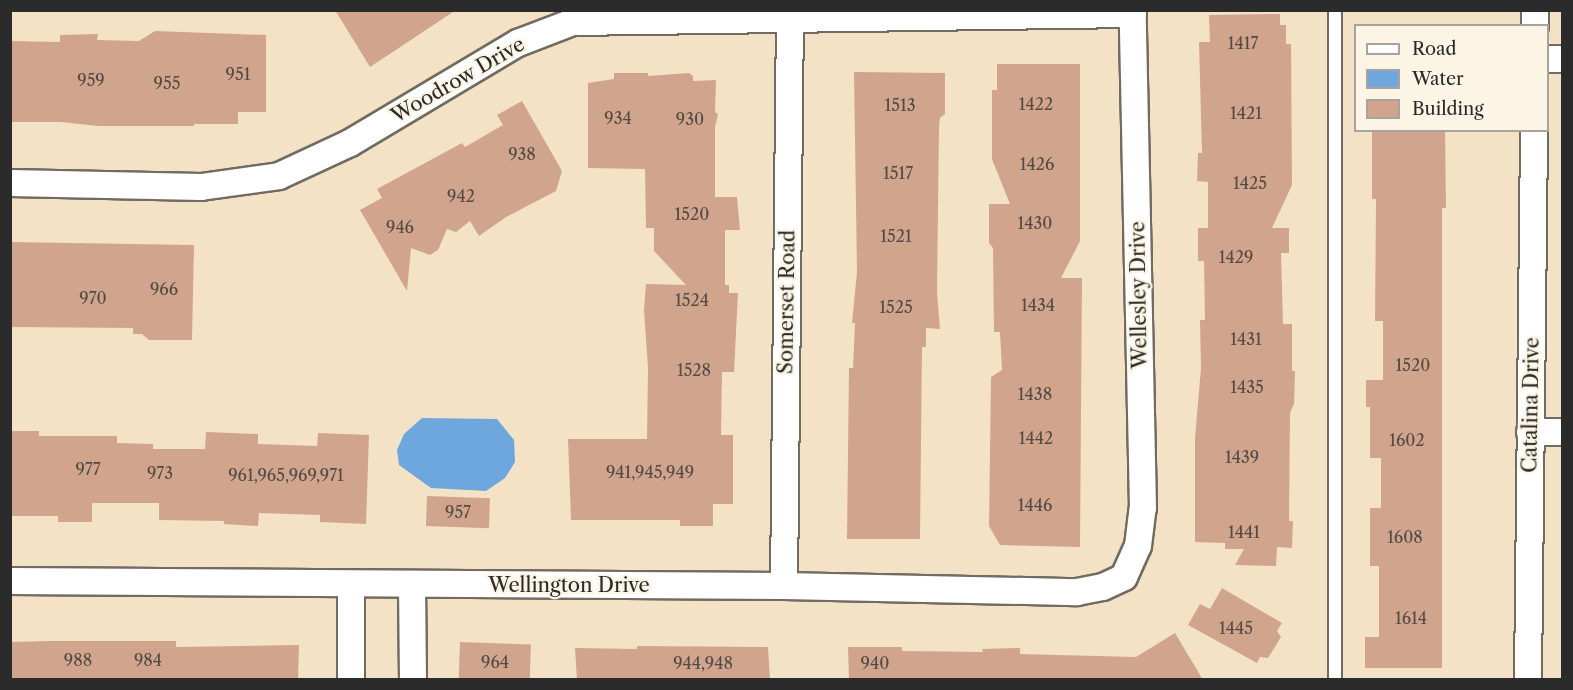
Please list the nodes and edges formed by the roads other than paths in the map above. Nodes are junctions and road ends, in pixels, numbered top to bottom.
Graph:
1 (1335, 10) edge
2 (1133, 12) edge
3 (790, 17) junction
4 (1534, 132) edge
5 (10, 183) edge
6 (1530, 432) junction
7 (1563, 432) edge
8 (1124, 577) joint
9 (10, 581) edge
10 (351, 584) junction
11 (412, 584) junction
12 (784, 586) junction
13 (351, 680) edge
14 (412, 680) edge
15 (1335, 680) edge
16 (1528, 680) edge

1 - 15 lane
2 - 3 street, Woodrow Drive
2 - 8 street, Wellesley Drive
3 - 5 street, Woodrow Drive
3 - 12 street, Somerset Road
4 - 6 street, Catalina Drive
6 - 7 street
6 - 16 street, Catalina Drive
8 - 12 street, Wellington Drive
9 - 10 street, Wellington Drive
10 - 11 street, Wellington Drive
10 - 13 street
11 - 12 street, Wellington Drive
11 - 14 street

